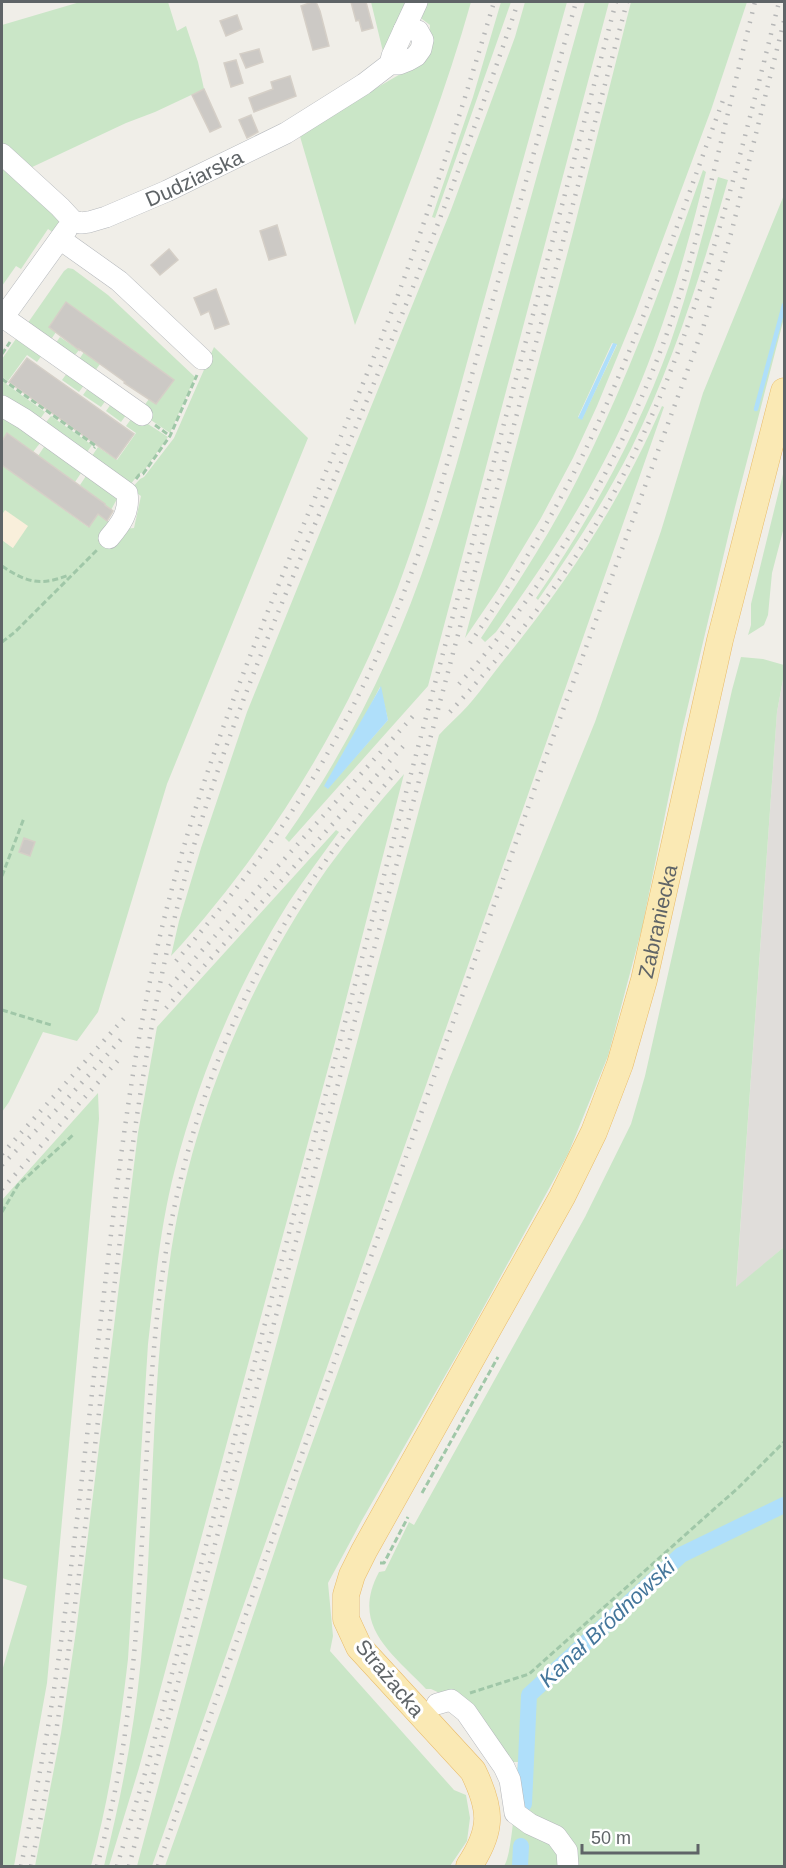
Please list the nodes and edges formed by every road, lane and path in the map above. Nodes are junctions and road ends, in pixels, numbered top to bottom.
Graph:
1 (417, 2) edge
2 (2, 154) edge
3 (73, 221) junction
4 (60, 239) junction
5 (2, 318) edge
6 (196, 364) joint
7 (784, 391) edge
8 (2, 406) edge
9 (142, 416) dead end
10 (127, 493) junction
11 (109, 538) joint
12 (2, 566) edge
13 (72, 574) junction
14 (2, 642) edge
15 (24, 818) dead end
16 (2, 876) edge
17 (2, 1010) edge
18 (51, 1025) dead end
19 (73, 1135) dead end
20 (2, 1212) edge
21 (502, 1349) dead end
22 (468, 1400) dead end
23 (439, 1416) joint
24 (784, 1442) edge
25 (416, 1494) dead end
26 (421, 1494) dead end
27 (410, 1514) dead end
28 (404, 1515) dead end
29 (376, 1562) junction
30 (376, 1569) dead end
31 (444, 1702) joint
32 (469, 1866) edge
33 (568, 1866) edge

1 - 3 street, Dudziarska
2 - 3 street
3 - 4 street
4 - 5 street
4 - 6 street
5 - 9 street
6 - 10 path
7 - 23 main road, Zabraniecka
8 - 10 street
10 - 11 street
11 - 13 path
12 - 13 path
13 - 14 path
15 - 16 path
17 - 18 path
19 - 20 path
21 - 26 path
22 - 25 path
23 - 32 main road, Strażacka
24 - 31 path
27 - 29 path
28 - 29 path
29 - 30 path
31 - 33 street

